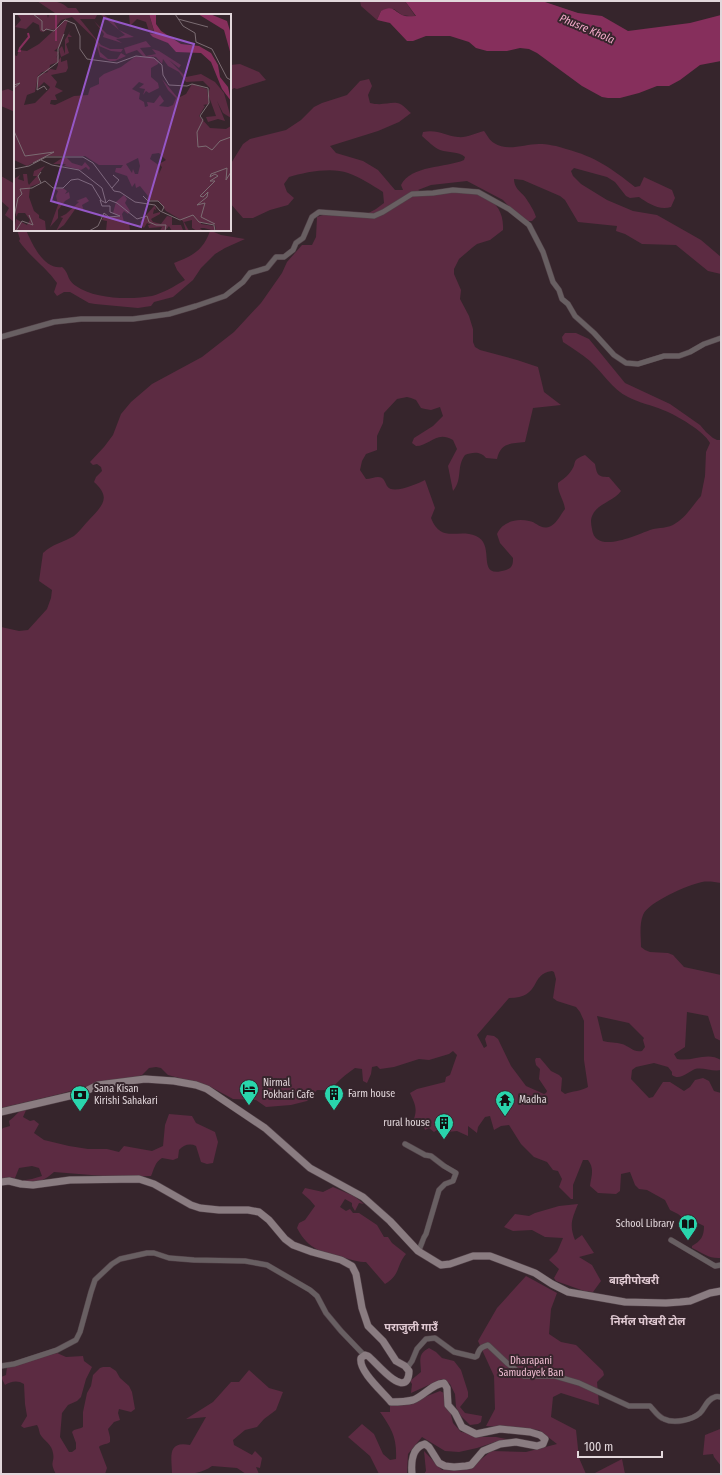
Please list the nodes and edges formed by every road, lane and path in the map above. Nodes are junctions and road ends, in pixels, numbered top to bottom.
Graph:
1 (1, 337) edge
2 (721, 338) edge
3 (1, 1112) edge
4 (405, 1144) dead end
5 (1, 1182) edge
6 (671, 1240) dead end
7 (418, 1251) junction
8 (721, 1265) edge
9 (721, 1290) edge
10 (364, 1355) junction
11 (1, 1366) edge
12 (407, 1368) junction
13 (721, 1397) edge
14 (412, 1474) edge

1 - 2 street
3 - 7 street
4 - 7 street
5 - 12 street
6 - 8 street
7 - 9 street
10 - 11 street
10 - 12 street
10 - 14 street
12 - 13 street

